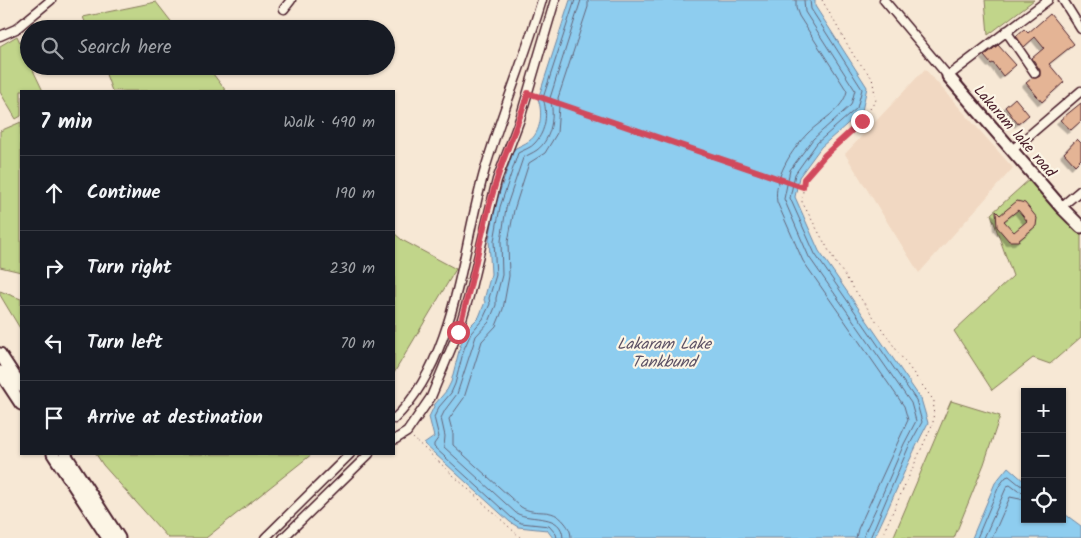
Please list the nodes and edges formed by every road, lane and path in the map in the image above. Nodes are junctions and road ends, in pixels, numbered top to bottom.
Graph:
1 (51, 0) edge
2 (290, 0) edge
3 (542, 0) edge
4 (555, 0) edge
5 (822, 0) edge
6 (884, 0) edge
7 (1048, 0) edge
8 (1063, 0) edge
9 (284, 9) dead end
10 (26, 20) edge
11 (20, 25) edge
12 (1081, 29) edge
13 (1006, 32) junction
14 (0, 36) edge
15 (1035, 73) dead end
16 (948, 76) junction
17 (1081, 91) edge
18 (528, 93) junction
19 (1012, 150) junction
20 (803, 187) junction
21 (1081, 190) edge
22 (1061, 207) junction
23 (1081, 228) edge
24 (0, 354) edge
25 (0, 372) edge
26 (20, 384) edge
27 (20, 402) edge
28 (395, 417) edge
29 (407, 432) junction
30 (395, 439) edge
31 (54, 455) edge
32 (66, 455) edge
33 (349, 455) edge
34 (367, 455) edge
35 (108, 538) edge
36 (119, 538) edge
37 (265, 538) edge
38 (283, 538) edge
39 (521, 538) edge
40 (881, 538) edge

1 - 10 street
2 - 9 street
3 - 28 street
4 - 18 street
5 - 20 path
6 - 16 street
7 - 13 street
8 - 12 street
11 - 14 street
13 - 15 street
13 - 16 street
16 - 19 street, Lakaram lake road
17 - 19 street
18 - 20 path
18 - 29 street
19 - 22 street, Lakaram lake road
20 - 40 path
21 - 22 street
22 - 23 street, Lakaram lake road
24 - 26 street
25 - 27 street
29 - 30 street
29 - 39 path
31 - 35 street
32 - 36 street
33 - 37 street
34 - 38 street

